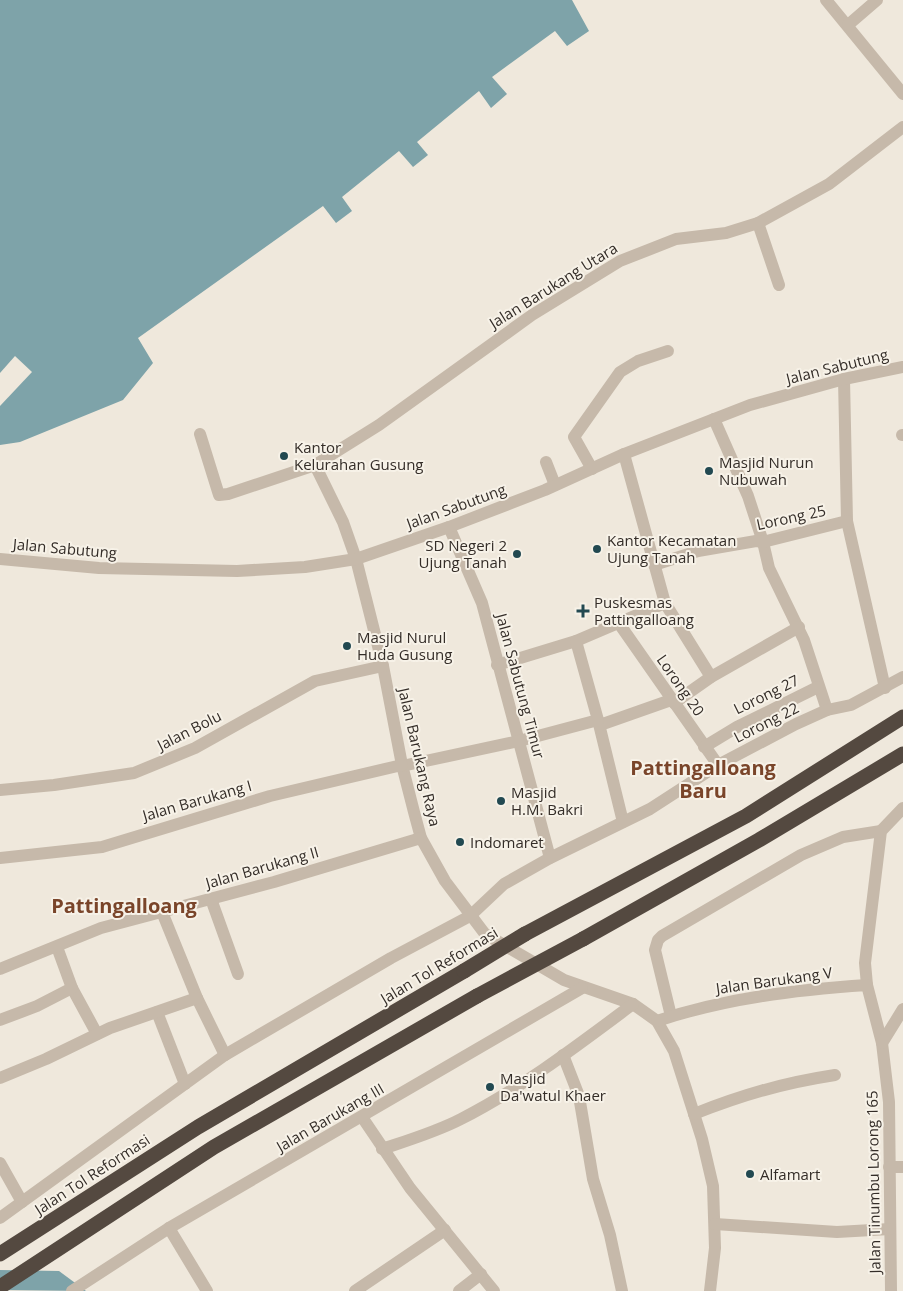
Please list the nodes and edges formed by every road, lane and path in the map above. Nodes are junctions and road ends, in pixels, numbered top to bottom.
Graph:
1 (826, 0) edge
2 (877, 0) edge
3 (848, 25) junction
4 (903, 94) edge
5 (902, 130) edge
6 (758, 223) junction
7 (778, 284) dead end
8 (668, 351) dead end
9 (903, 367) edge
10 (844, 379) junction
11 (714, 419) junction
12 (200, 434) dead end
13 (624, 454) junction
14 (546, 462) dead end
15 (315, 465) junction
16 (592, 469) junction
17 (555, 486) junction
18 (847, 521) junction
19 (449, 527) junction
20 (763, 542) junction
21 (356, 558) junction
22 (0, 559) edge
23 (654, 565) junction
24 (665, 603) junction
25 (618, 622) junction
26 (799, 627) junction
27 (576, 641) junction
28 (497, 665) junction
29 (383, 666) junction
30 (903, 677) edge
31 (711, 678) junction
32 (818, 687) junction
33 (885, 688) junction
34 (672, 702) junction
35 (827, 710) junction
36 (903, 717) edge
37 (599, 723) junction
38 (519, 741) junction
39 (704, 747) junction
40 (903, 754) edge
41 (402, 765) junction
42 (718, 765) junction
43 (0, 790) edge
44 (903, 808) edge
45 (623, 822) junction
46 (881, 831) junction
47 (422, 838) junction
48 (0, 858) edge
49 (550, 858) junction
50 (211, 899) junction
51 (162, 912) junction
52 (470, 916) junction
53 (57, 946) junction
54 (0, 968) edge
55 (238, 974) dead end
56 (867, 985) junction
57 (72, 988) junction
58 (582, 988) junction
59 (197, 998) junction
60 (633, 1004) junction
61 (903, 1008) edge
62 (156, 1012) junction
63 (671, 1016) junction
64 (0, 1020) edge
65 (657, 1020) junction
66 (97, 1034) junction
67 (882, 1043) junction
68 (225, 1055) junction
69 (563, 1055) junction
70 (834, 1075) dead end
71 (0, 1078) edge
72 (185, 1084) junction
73 (889, 1102) junction
74 (903, 1103) edge
75 (694, 1114) junction
76 (362, 1118) junction
77 (382, 1149) junction
78 (0, 1163) edge
79 (889, 1167) junction
80 (903, 1167) edge
81 (22, 1202) junction
82 (0, 1218) edge
83 (715, 1224) junction
84 (169, 1228) junction
85 (890, 1229) junction
86 (445, 1230) junction
87 (3, 1252) edge
88 (897, 1258) edge
89 (481, 1274) junction
90 (0, 1287) edge
91 (72, 1291) edge
92 (207, 1291) edge
93 (354, 1291) edge
94 (459, 1291) edge
95 (494, 1291) edge
96 (622, 1291) edge
97 (710, 1291) edge
98 (891, 1291) edge

1 - 3 street
2 - 3 street
3 - 4 street
5 - 6 street, Jalan Barukang Utara
6 - 7 street
6 - 15 street, Jalan Barukang Utara
8 - 16 street
9 - 10 street, Jalan Sabutung
10 - 11 street, Jalan Sabutung
10 - 18 street
11 - 13 street, Jalan Sabutung
11 - 20 street
12 - 15 street, Jalan Barukang Utara
13 - 16 street, Jalan Sabutung
13 - 23 street
14 - 17 street
15 - 21 street, Jalan Barukang Raya
16 - 17 street, Jalan Sabutung
17 - 19 street, Jalan Sabutung
18 - 20 street, Lorong 25
18 - 33 street
19 - 21 street, Jalan Sabutung
19 - 28 street, Jalan Sabutung Timur
20 - 23 street, Lorong 25
20 - 26 street
21 - 22 street, Jalan Sabutung
21 - 29 street, Jalan Barukang Raya
23 - 24 street
24 - 25 street
24 - 31 street
25 - 27 street
25 - 34 street, Lorong 20
26 - 31 street, Jalan Barukang I
26 - 32 street
27 - 28 street
27 - 37 street
28 - 38 street, Jalan Sabutung Timur
29 - 41 street, Jalan Barukang Raya
29 - 43 street, Jalan Bolu
30 - 33 street, Lorong 22
31 - 34 street, Jalan Barukang I
32 - 35 street
32 - 39 street, Lorong 27
33 - 35 street, Lorong 22
34 - 37 street, Jalan Barukang I
34 - 39 street, Lorong 20
35 - 42 street, Lorong 22
36 - 87 highway, Jalan Tol Reformasi, bridge
37 - 38 street, Jalan Barukang I
37 - 45 street
38 - 41 street, Jalan Barukang I
38 - 49 street, Jalan Sabutung Timur
39 - 42 street, Lorong 20
40 - 90 highway, bridge
41 - 47 street, Jalan Barukang Raya
41 - 48 street, Jalan Barukang I
42 - 45 street, Lorong 22
44 - 46 street
45 - 49 street, Lorong 22
46 - 56 street
46 - 63 street
47 - 50 street, Jalan Barukang II
47 - 52 street, Jalan Barukang Raya
49 - 52 street, Lorong 22
50 - 51 street, Jalan Barukang II
50 - 55 street
51 - 53 street, Jalan Barukang II
51 - 59 street
52 - 58 street, Jalan Barukang Raya
52 - 68 street
53 - 54 street, Jalan Barukang II
53 - 57 street
56 - 63 street, Jalan Barukang V
56 - 67 street
57 - 64 street
57 - 66 street
58 - 60 street, Jalan Barukang Raya
58 - 76 street, Jalan Barukang III
59 - 62 street
59 - 68 street
60 - 65 street, Jalan Barukang Raya
60 - 69 street
61 - 67 street
62 - 66 street
62 - 72 street
63 - 65 street, Jalan Barukang V
65 - 75 street, Jalan Barukang Raya
66 - 71 street
67 - 73 street, Jalan Tinumbu Lorong 165
68 - 72 street
69 - 77 street
69 - 96 street
70 - 75 street
72 - 81 street
73 - 74 street
73 - 79 street, Jalan Tinumbu Lorong 165
75 - 83 street, Jalan Barukang Raya
76 - 77 street
76 - 84 street, Jalan Barukang III
77 - 86 street
78 - 81 street
79 - 80 street
79 - 85 street, Jalan Tinumbu Lorong 165
81 - 82 street
83 - 85 street
83 - 97 street, Jalan Barukang Raya
84 - 91 street, Jalan Barukang III
84 - 92 street
85 - 88 street, Jalan Tinumbu Lorong 165
86 - 89 street
86 - 93 street
88 - 98 street, Jalan Tinumbu Lorong 165
89 - 94 street
89 - 95 street

